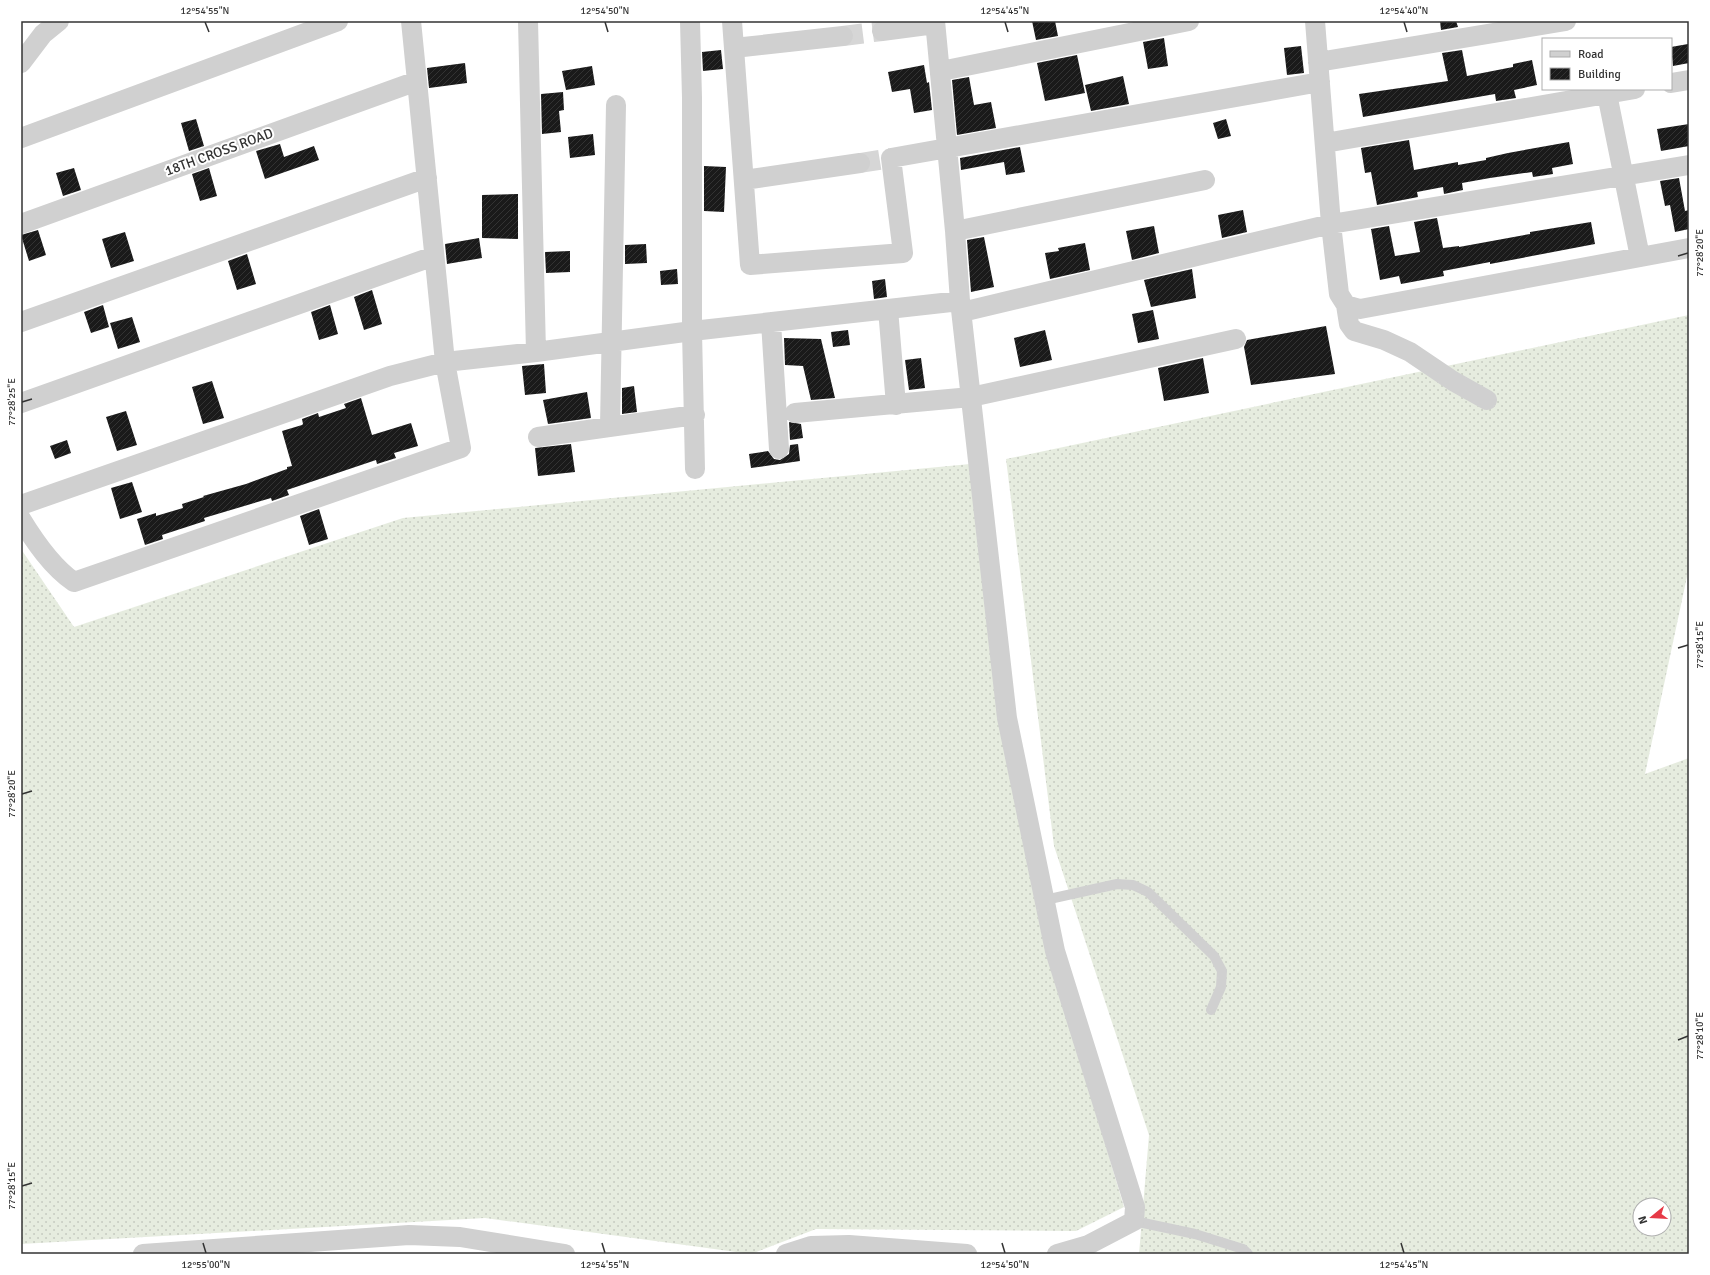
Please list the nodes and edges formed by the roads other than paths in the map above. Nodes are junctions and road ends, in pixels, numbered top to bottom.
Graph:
1 (338, 21) edge
2 (411, 21) edge
3 (528, 21) edge
4 (690, 21) edge
5 (732, 21) edge
6 (1189, 21) edge
7 (1315, 21) edge
8 (1566, 21) edge
9 (935, 23) edge
10 (50, 24) edge
11 (882, 31) tunnel mouth
12 (843, 36) tunnel mouth
13 (734, 48) junction
14 (1318, 62) junction
15 (21, 63) edge
16 (941, 71) junction
17 (1689, 80) edge
18 (417, 81) junction
19 (1320, 82) junction
20 (1672, 83) edge
21 (1630, 90) edge
22 (1607, 94) junction
23 (616, 105) dead end
24 (21, 138) edge
25 (1324, 143) junction
26 (947, 148) junction
27 (860, 163) tunnel mouth
28 (1689, 165) edge
29 (1622, 176) junction
30 (427, 178) junction
31 (744, 180) junction
32 (1204, 180) dead end
33 (21, 224) edge
34 (1331, 224) junction
35 (956, 230) junction
36 (1689, 248) edge
37 (434, 256) junction
38 (1640, 257) junction
39 (1346, 305) junction
40 (961, 306) junction
41 (888, 309) junction
42 (21, 322) edge
43 (771, 322) junction
44 (692, 331) junction
45 (1236, 339) dead end
46 (611, 341) junction
47 (536, 352) junction
48 (445, 362) junction
49 (972, 398) junction
50 (1487, 400) dead end
51 (21, 403) edge
52 (896, 405) junction
53 (795, 414) dead end
54 (695, 415) junction
55 (610, 426) junction
56 (538, 437) dead end
57 (779, 449) dead end
58 (695, 469) dead end
59 (21, 505) edge
60 (21, 519) edge
61 (1044, 900) junction
62 (1211, 1010) dead end
63 (1134, 1221) junction
64 (143, 1254) edge
65 (565, 1254) edge
66 (786, 1254) edge
67 (967, 1254) edge
68 (1056, 1254) edge
69 (1248, 1254) edge

1 - 24 street
2 - 18 street
3 - 47 street
4 - 44 street
5 - 13 street
6 - 16 street
7 - 14 street
8 - 14 street
9 - 11 street
9 - 16 street
10 - 15 street
12 - 13 street
13 - 31 street
14 - 19 street
16 - 26 street
17 - 20 street
18 - 30 street
18 - 33 street, 18TH CROSS ROAD
19 - 25 street
19 - 26 street
21 - 22 street
22 - 25 street
22 - 29 street
23 - 46 street
25 - 34 street
26 - 31 street
26 - 35 street
27 - 31 street
28 - 29 street
29 - 34 street
29 - 38 street
30 - 37 street
30 - 42 street
32 - 35 street
34 - 39 street
34 - 40 street
35 - 40 street
36 - 38 street
37 - 48 street
37 - 51 street
38 - 39 street
39 - 50 street
40 - 41 street
40 - 49 street
41 - 43 street
41 - 52 street
43 - 44 street
43 - 57 street
44 - 46 street
44 - 54 street
45 - 49 street
46 - 47 street
46 - 55 street
47 - 48 street
48 - 59 street
48 - 60 street
49 - 52 street
49 - 61 street
52 - 53 street
54 - 55 street
54 - 58 street
55 - 56 street
61 - 62 lane
61 - 63 street
63 - 68 street
63 - 69 lane
64 - 65 street
66 - 67 street

